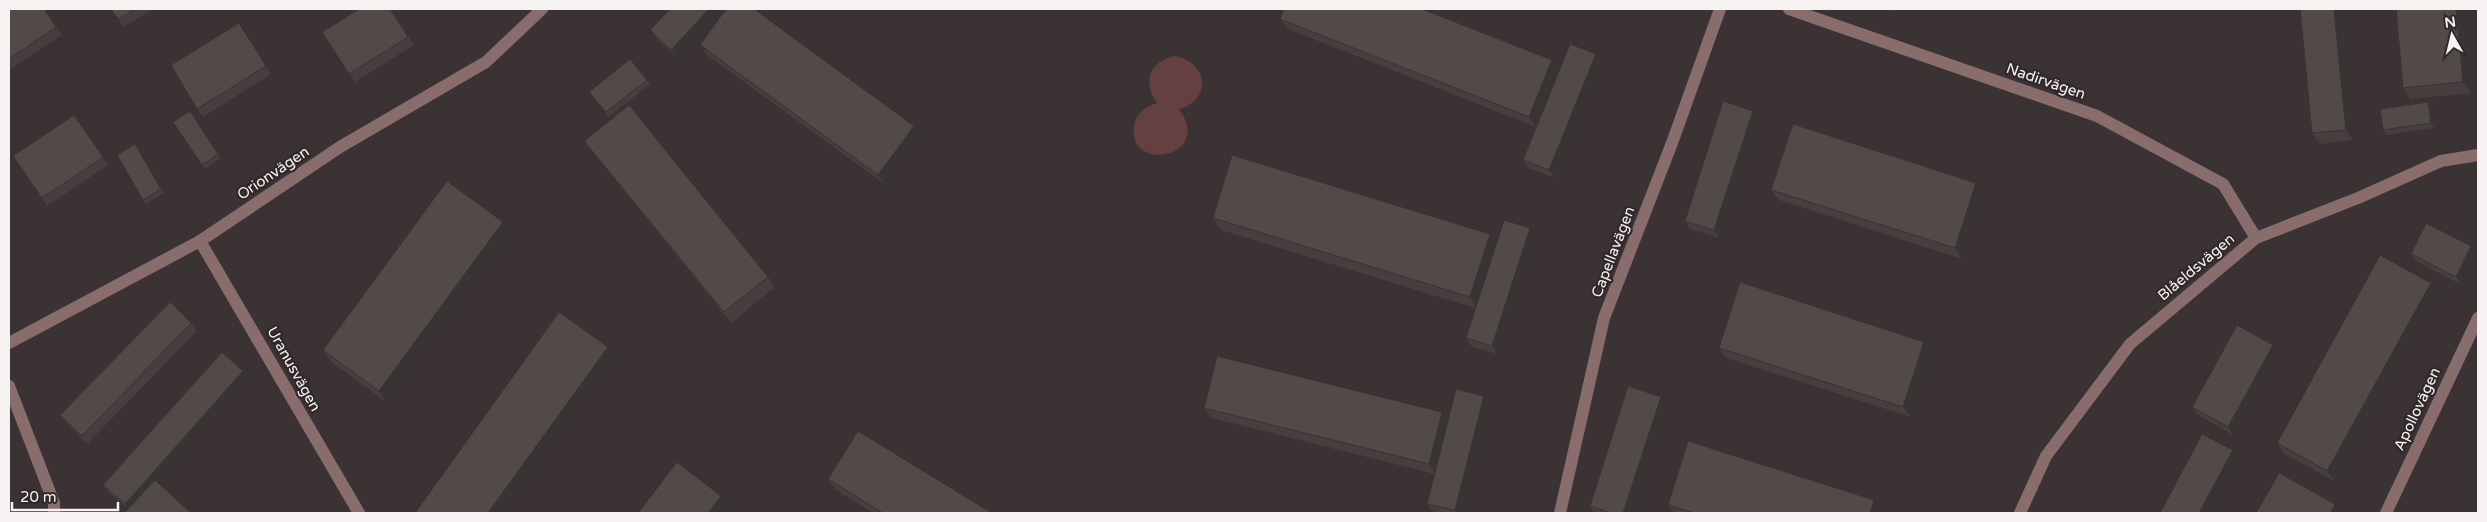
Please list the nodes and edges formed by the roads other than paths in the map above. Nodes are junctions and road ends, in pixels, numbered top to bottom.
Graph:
1 (542, 9) edge
2 (1720, 9) edge
3 (1789, 9) edge
4 (2478, 155) edge
5 (2256, 238) junction
6 (200, 241) junction
7 (2478, 318) edge
8 (9, 343) edge
9 (9, 386) edge
10 (54, 513) edge
11 (359, 513) edge
12 (1560, 513) edge
13 (2020, 513) edge
14 (2386, 513) edge

1 - 6 street, Orionvägen
2 - 12 street, Capellavägen
3 - 5 street, Nadirvägen
4 - 5 street, Blåeldsvägen
5 - 13 street, Blåeldsvägen
6 - 8 street, Orionvägen
6 - 11 street, Uranusvägen
7 - 14 street, Apollovägen
9 - 10 street

